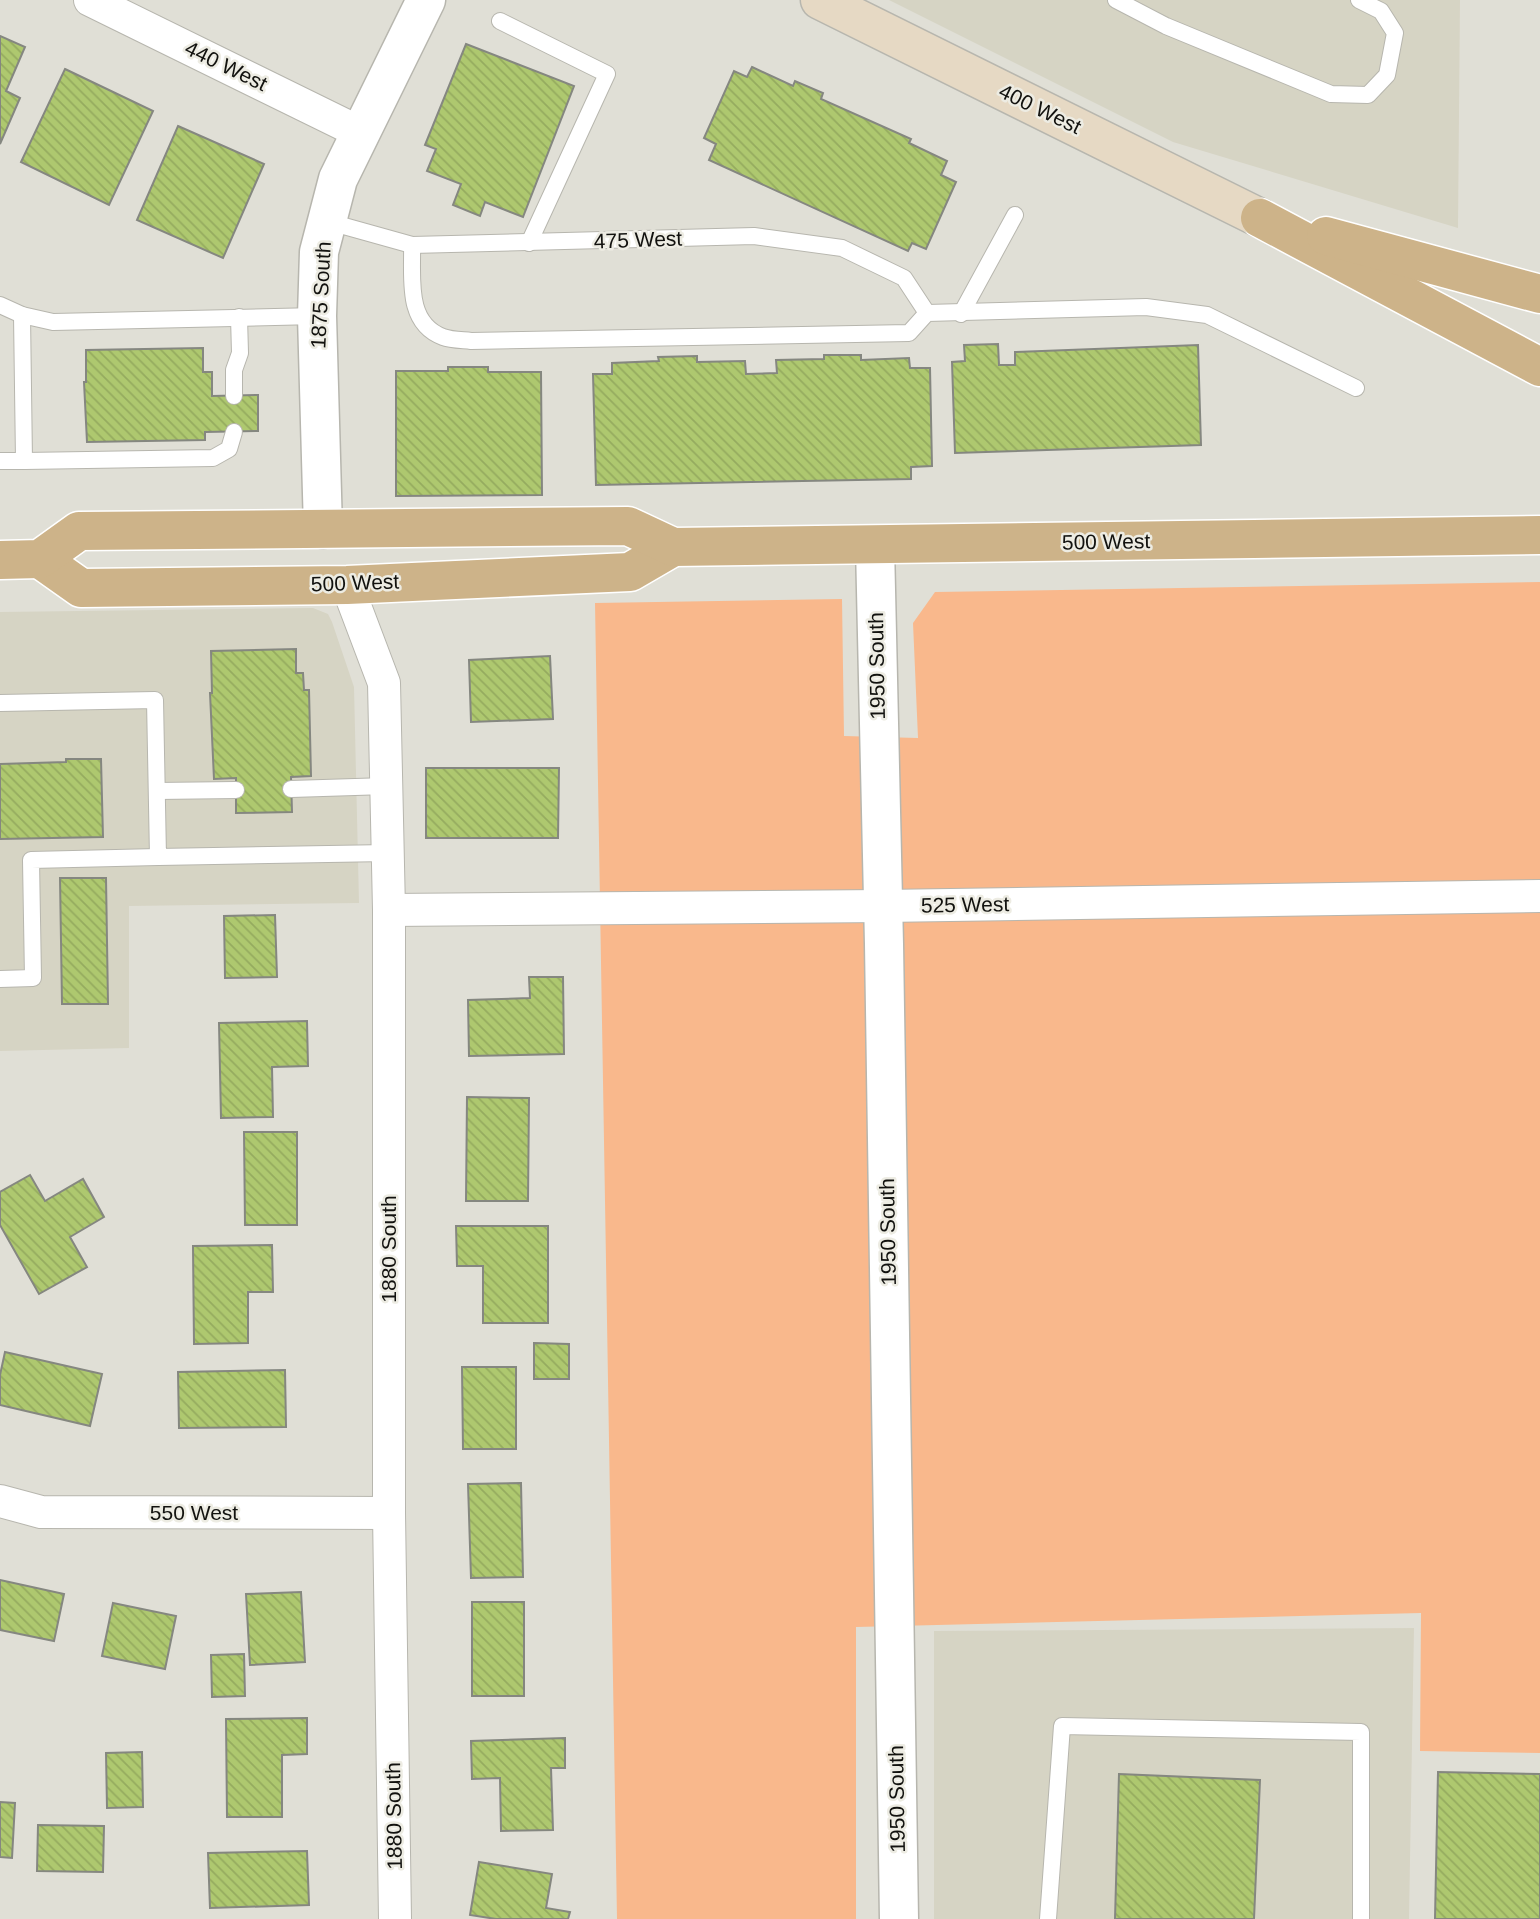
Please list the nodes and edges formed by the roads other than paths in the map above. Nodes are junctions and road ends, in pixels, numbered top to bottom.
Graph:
1 (90, 0) edge
2 (426, 0) edge
3 (820, 0) edge
4 (1116, 0) edge
5 (1359, 0) edge
6 (500, 20) dead end
7 (361, 133) junction
8 (1015, 215) dead end
9 (1260, 218) junction
10 (326, 221) junction
11 (529, 243) junction
12 (412, 244) junction
13 (1540, 295) edge
14 (0, 306) edge
15 (927, 313) junction
16 (961, 314) junction
17 (22, 315) junction
18 (317, 316) junction
19 (239, 317) junction
20 (1540, 367) edge
21 (1356, 388) dead end
22 (234, 396) dead end
23 (234, 432) dead end
24 (0, 461) edge
25 (24, 461) junction
26 (323, 529) junction
27 (1540, 535) edge
28 (875, 546) junction
29 (673, 547) junction
30 (40, 559) junction
31 (0, 560) edge
32 (347, 585) junction
33 (0, 703) edge
34 (387, 786) junction
35 (291, 789) dead end
36 (236, 790) dead end
37 (157, 792) junction
38 (388, 853) junction
39 (158, 857) junction
40 (1540, 896) edge
41 (883, 906) junction
42 (389, 910) junction
43 (0, 979) edge
44 (0, 1501) edge
45 (389, 1513) junction
46 (396, 1919) edge
47 (899, 1919) edge
48 (1048, 1919) edge
49 (1361, 1919) edge

1 - 7 street, 440 West
2 - 7 street, 1875 South
3 - 9 main road, 400 West
4 - 5 lane
6 - 11 lane
7 - 10 street, 1875 South
8 - 16 lane
9 - 13 main road
9 - 20 main road
10 - 12 lane, 475 West
10 - 18 street, 1875 South
11 - 12 lane, 475 West
11 - 15 lane, 475 West
12 - 15 lane
14 - 17 lane
15 - 16 lane
16 - 21 lane
17 - 19 lane
17 - 25 lane
18 - 19 lane
18 - 26 street, 1875 South
19 - 22 lane
23 - 25 lane
24 - 25 lane
26 - 29 main road, 500 West
26 - 30 main road, 500 West
27 - 28 main road, 500 West
28 - 29 main road, 500 West
28 - 41 street, 1950 South
29 - 32 main road, 500 West
30 - 31 main road
30 - 32 main road, 500 West
32 - 34 street, 1880 South
33 - 37 lane
34 - 35 lane
34 - 38 street, 1880 South
36 - 37 lane
37 - 39 lane
38 - 39 lane
38 - 42 street, 1880 South
39 - 43 lane
40 - 41 street, 525 West
41 - 42 street, 525 West
41 - 47 street, 1950 South
42 - 45 street, 1880 South
44 - 45 street, 550 West
45 - 46 street, 1880 South
48 - 49 lane

